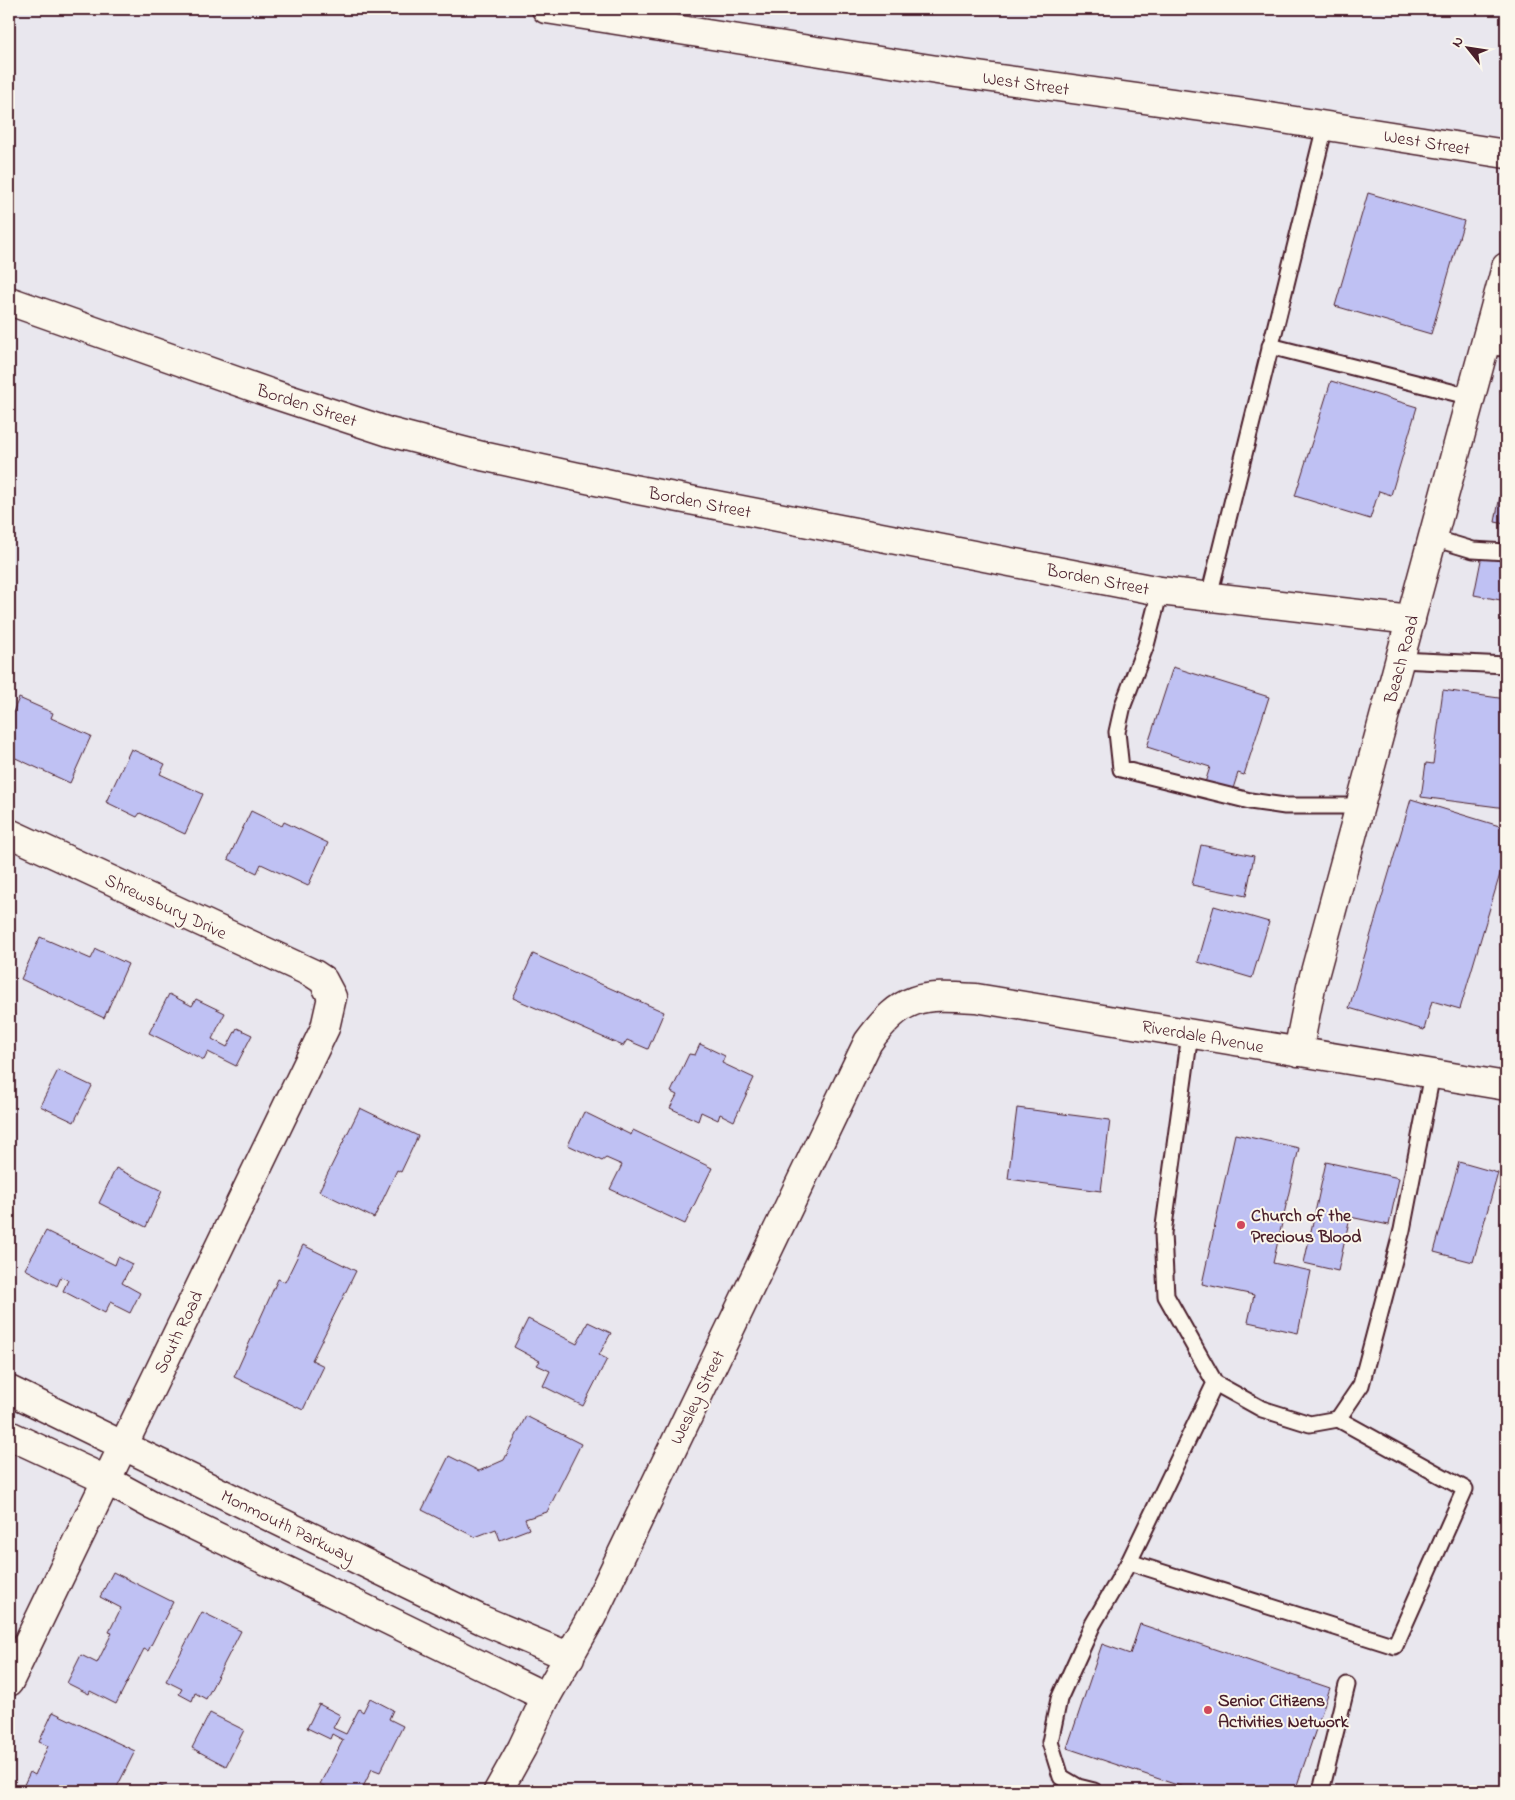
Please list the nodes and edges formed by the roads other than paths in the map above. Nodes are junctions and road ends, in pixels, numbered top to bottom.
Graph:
1 (546, 9) edge
2 (598, 13) edge
3 (627, 15) edge
4 (1325, 126) junction
5 (1506, 154) edge
6 (1506, 267) edge
7 (9, 300) edge
8 (1270, 346) junction
9 (1496, 347) edge
10 (1472, 397) junction
11 (1433, 538) junction
12 (1506, 552) edge
13 (1160, 591) junction
14 (1209, 596) junction
15 (1411, 620) junction
16 (1400, 660) junction
17 (1506, 665) edge
18 (1360, 806) junction
19 (9, 833) edge
20 (322, 980) joint
21 (900, 1008) joint
22 (1190, 1034) junction
23 (1298, 1052) junction
24 (1432, 1074) junction
25 (1506, 1086) edge
26 (1215, 1383) junction
27 (9, 1390) edge
28 (1338, 1418) junction
29 (9, 1435) edge
30 (123, 1445) junction
31 (106, 1480) junction
32 (1130, 1562) junction
33 (570, 1657) junction
34 (9, 1682) edge
35 (1347, 1685) dead end
36 (546, 1697) junction
37 (498, 1791) edge
38 (1094, 1791) edge
39 (1321, 1791) edge

1 - 2 street, West Street
2 - 3 street, West Street
3 - 4 street, West Street
4 - 5 street, West Street
4 - 8 lane
6 - 9 street, Beach Road
7 - 13 street, Borden Street
8 - 10 lane
8 - 14 lane
9 - 10 street, Beach Road
10 - 11 street, Beach Road
11 - 12 lane
11 - 15 street, Beach Road
13 - 14 street, Borden Street
13 - 18 lane
14 - 15 street, Borden Street
15 - 16 street, Beach Road
16 - 17 lane
16 - 18 street, Beach Road
18 - 23 street, Beach Road
19 - 20 street, Shrewsbury Drive
20 - 30 street, South Road
21 - 22 street, Riverdale Avenue
21 - 33 street, Wesley Street
22 - 23 street, Riverdale Avenue
22 - 26 lane
23 - 24 street, Riverdale Avenue
24 - 25 street, Riverdale Avenue
24 - 28 lane
26 - 28 lane
26 - 32 lane
27 - 30 street, Monmouth Parkway
28 - 32 lane
29 - 31 street
30 - 31 street, South Road
30 - 33 street, Monmouth Parkway
31 - 34 street, South Road
31 - 36 street
32 - 38 lane
33 - 36 street, Wesley Street
35 - 39 lane
36 - 37 street, Wesley Street

